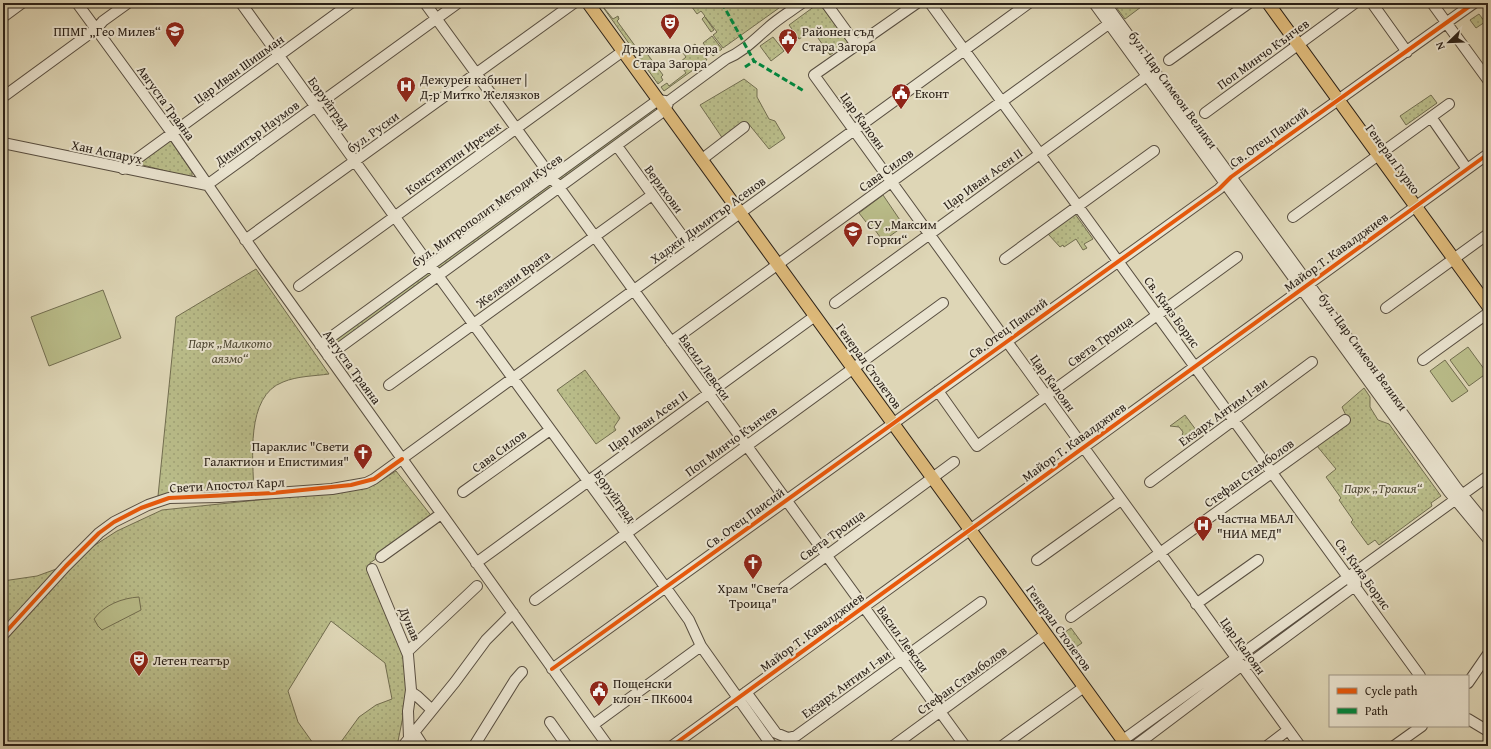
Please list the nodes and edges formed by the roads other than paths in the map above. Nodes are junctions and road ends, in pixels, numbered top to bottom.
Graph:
1 (22, 3) edge
2 (77, 3) edge
3 (128, 3) edge
4 (241, 3) edge
5 (351, 3) edge
6 (425, 3) edge
7 (458, 3) edge
8 (574, 3) edge
9 (588, 3) edge
10 (802, 3) edge
11 (826, 3) edge
12 (917, 3) edge
13 (930, 3) edge
14 (1029, 3) edge
15 (1094, 3) edge
16 (1105, 3) edge
17 (1249, 3) edge
18 (1268, 3) edge
19 (1355, 3) edge
20 (1372, 3) edge
21 (1432, 3) edge
22 (1474, 3) edge
23 (3, 17) edge
24 (436, 19) junction
25 (1113, 21) junction
26 (1447, 23) junction
27 (96, 29) junction
28 (1298, 45) junction
29 (857, 46) junction
30 (964, 50) junction
31 (622, 51) junction
32 (1407, 52) junction
33 (279, 56) junction
34 (1170, 60) dead end
35 (476, 74) junction
36 (1147, 76) junction
37 (1488, 80) edge
38 (3, 97) edge
39 (1339, 101) junction
40 (1002, 102) junction
41 (664, 104) junction
42 (1449, 104) dead end
43 (315, 106) junction
44 (1205, 113) dead end
45 (1431, 117) junction
46 (744, 127) dead end
47 (516, 128) junction
48 (854, 130) junction
49 (172, 133) junction
50 (3, 143) edge
51 (617, 146) junction
52 (1154, 151) dead end
53 (1040, 154) junction
54 (1378, 154) junction
55 (1488, 154) edge
56 (701, 160) junction
57 (355, 161) junction
58 (123, 169) junction
59 (1467, 169) junction
60 (552, 178) junction
61 (1228, 181) junction
62 (891, 182) junction
63 (207, 185) junction
64 (559, 188) junction
65 (652, 194) junction
66 (1078, 206) junction
67 (1416, 206) junction
68 (740, 213) junction
69 (395, 216) junction
70 (1293, 217) dead end
71 (929, 234) junction
72 (1488, 234) edge
73 (594, 236) junction
74 (245, 240) junction
75 (691, 248) junction
76 (423, 256) dead end
77 (1237, 257) dead end
78 (1005, 259) dead end
79 (1454, 259) junction
80 (1118, 262) junction
81 (778, 264) junction
82 (431, 266) junction
83 (438, 277) junction
84 (299, 286) dead end
85 (1305, 286) junction
86 (634, 290) junction
87 (942, 303) dead end
88 (835, 304) dead end
89 (1488, 306) edge
90 (1386, 308) dead end
91 (1488, 313) edge
92 (1158, 315) junction
93 (815, 316) junction
94 (473, 324) junction
95 (671, 342) junction
96 (1007, 342) junction
97 (320, 345) junction
98 (328, 356) junction
99 (1423, 360) dead end
100 (1312, 362) dead end
101 (1195, 366) junction
102 (853, 368) junction
103 (512, 378) junction
104 (389, 385) dead end
105 (938, 391) junction
106 (708, 393) junction
107 (1046, 396) junction
108 (1234, 420) junction
109 (1345, 420) dead end
110 (893, 423) junction
111 (550, 430) junction
112 (747, 446) junction
113 (1083, 447) junction
114 (402, 459) junction
115 (954, 462) dead end
116 (1272, 472) junction
117 (1488, 476) edge
118 (932, 478) junction
119 (588, 481) junction
120 (1150, 482) dead end
121 (463, 492) dead end
122 (1459, 498) junction
123 (786, 500) junction
124 (1122, 500) junction
125 (441, 514) junction
126 (1488, 526) edge
127 (970, 530) junction
128 (626, 534) junction
129 (1488, 539) edge
130 (1160, 553) junction
131 (827, 555) junction
132 (381, 557) dead end
133 (1037, 560) dead end
134 (1258, 560) dead end
135 (476, 563) junction
136 (372, 569) dead end
137 (1352, 575) junction
138 (477, 586) dead end
139 (1356, 586) junction
140 (784, 587) dead end
141 (666, 588) junction
142 (535, 600) dead end
143 (981, 602) dead end
144 (1196, 604) junction
145 (864, 607) junction
146 (513, 613) junction
147 (1071, 617) dead end
148 (1046, 634) junction
149 (3, 635) edge
150 (701, 646) junction
151 (407, 652) junction
152 (1488, 654) edge
153 (902, 660) junction
154 (1240, 660) junction
155 (552, 668) junction
156 (522, 672) dead end
157 (1419, 675) edge
158 (1469, 682) edge
159 (1084, 687) junction
160 (411, 692) junction
161 (742, 695) junction
162 (432, 710) junction
163 (940, 712) junction
164 (1469, 720) edge
165 (550, 722) dead end
166 (593, 725) junction
167 (1421, 727) edge
168 (1288, 730) junction
169 (1488, 731) edge
170 (408, 739) edge
171 (1124, 744) edge
172 (423, 746) edge
173 (474, 746) edge
174 (566, 746) edge
175 (608, 746) edge
176 (672, 746) edge
177 (772, 746) edge
178 (893, 746) edge
179 (965, 746) edge
180 (1002, 746) edge
181 (1135, 746) edge
182 (1267, 746) edge
183 (1300, 746) edge
184 (1394, 746) edge

1 - 23 street
2 - 27 street, Августа Траяна
3 - 27 street
4 - 33 street, Боруйград
5 - 33 street, Цар Иван Шишман
6 - 24 street, Васил Левски
7 - 24 street, Димитър Наумов
8 - 35 street, бул. Руски
9 - 31 main road, Генерал Столетов
10 - 41 street, бул. Митрополит Методи Кусев
11 - 29 street
12 - 29 street
13 - 30 street, Св. Княз Борис
14 - 30 street, Хаджи Димитър Асенов
15 - 25 street, бул. Цар Симеон Велики
16 - 25 street, бул. Цар Симеон Велики
17 - 34 street
18 - 28 main road, Генерал Гурко
19 - 28 street, Поп Минчо Кънчев
20 - 32 street
21 - 26 street
22 - 26 street, Св. Отец Паисий
24 - 35 street, Васил Левски
24 - 43 street, Димитър Наумов
25 - 36 street, бул. Цар Симеон Велики
25 - 40 street, Сава Силов
25 - 61 street, бул. Цар Симеон Велики
26 - 32 street, Св. Отец Паисий
26 - 37 street
27 - 38 street
27 - 49 street, Августа Траяна
28 - 39 main road, Генерал Гурко
28 - 44 street, Поп Минчо Кънчев
29 - 48 street, Цар Калоян
30 - 40 street, Св. Княз Борис
30 - 48 street, Хаджи Димитър Асенов
31 - 41 main road, Генерал Столетов
31 - 47 street, Константин Иречек
32 - 39 street, Св. Отец Паисий
33 - 43 street, Боруйград
33 - 49 street, Цар Иван Шишман
35 - 47 street, Васил Левски
35 - 57 street, бул. Руски
36 - 53 street, Цар Иван Асен II
36 - 61 street, бул. Цар Симеон Велики
39 - 54 main road, Генерал Гурко
39 - 61 street, Св. Отец Паисий
40 - 53 street, Св. Княз Борис
40 - 62 street, Сава Силов
41 - 51 street, бул. Митрополит Методи Кусев
41 - 56 main road, Генерал Столетов
41 - 60 street, бул. Митрополит Методи Кусев
42 - 45 street
43 - 57 street, Боруйград
43 - 63 street, Димитър Наумов
45 - 54 street
45 - 59 street
46 - 56 street
47 - 60 street, Васил Левски
47 - 69 street, Константин Иречек
48 - 62 street, Цар Калоян
48 - 68 street, Хаджи Димитър Асенов
49 - 58 street, Цар Иван Шишман
49 - 63 street, Августа Траяна
50 - 58 street, Хан Аспарух
51 - 64 street, бул. Митрополит Методи Кусев
51 - 65 street, Верихови
52 - 66 street
53 - 66 street, Св. Княз Борис
53 - 71 street, Цар Иван Асен II
54 - 67 main road, Генерал Гурко
54 - 70 street
55 - 59 street, Майор Т. Кавалджиев
56 - 68 main road, Генерал Столетов
57 - 69 street, Боруйград
57 - 74 street, бул. Руски
58 - 63 street, Хан Аспарух
59 - 67 street, Майор Т. Кавалджиев
60 - 64 street, Васил Левски
60 - 82 street, бул. Митрополит Методи Кусев
61 - 80 street, Св. Отец Паисий
61 - 85 street, бул. Цар Симеон Велики
62 - 71 street, Цар Калоян
62 - 81 street, Сава Силов
63 - 74 street, Августа Траяна
64 - 73 street, Васил Левски
64 - 83 street, бул. Митрополит Методи Кусев
65 - 73 street, Железни Врата
65 - 75 street, Верихови
66 - 78 street
66 - 80 street, Св. Княз Борис
67 - 79 main road, Генерал Гурко
67 - 85 street, Майор Т. Кавалджиев
68 - 75 street, Хаджи Димитър Асенов
68 - 81 main road, Генерал Столетов
69 - 76 street, Боруйград
69 - 84 street, Константин Иречек
71 - 88 street, Цар Иван Асен II
71 - 96 street, Цар Калоян
72 - 79 street
73 - 86 street, Васил Левски
73 - 94 street, Железни Врата
74 - 97 street, Августа Траяна
75 - 86 street, Хаджи Димитър Асенов
77 - 92 street, Света Троица
79 - 89 main road, Генерал Гурко
79 - 90 street
80 - 92 street, Св. Княз Борис
80 - 96 street, Св. Отец Паисий
81 - 93 main road, Генерал Столетов
81 - 95 street, Сава Силов
82 - 83 street, Боруйград
82 - 97 street, бул. Митрополит Методи Кусев
83 - 94 street, Боруйград
83 - 98 street, бул. Митрополит Методи Кусев
85 - 101 street, Майор Т. Кавалджиев
85 - 122 street, бул. Цар Симеон Велики
86 - 95 street, Васил Левски
86 - 103 street, Хаджи Димитър Асенов
87 - 102 street, Поп Минчо Кънчев
91 - 99 street
92 - 101 street, Св. Княз Борис
92 - 107 street, Света Троица
93 - 102 main road, Генерал Столетов
93 - 106 street, Цар Иван Асен II
94 - 103 street, Боруйград
94 - 104 street, Железни Врата
95 - 106 street, Васил Левски
96 - 105 street, Св. Отец Паисий
96 - 107 street, Цар Калоян
97 - 98 street, Августа Траяна
98 - 114 street, Августа Траяна
100 - 108 street, Екзарх Антим I-ви
101 - 108 street, Св. Княз Борис
101 - 113 street, Майор Т. Кавалджиев
102 - 110 main road, Генерал Столетов
102 - 112 street, Поп Минчо Кънчев
103 - 111 street, Боруйград
103 - 114 street, Хаджи Димитър Асенов
105 - 107 street, Света Троица
105 - 110 street, Св. Отец Паисий
106 - 112 street, Васил Левски
106 - 119 street, Цар Иван Асен II
107 - 113 street, Цар Калоян
108 - 116 street, Св. Княз Борис
108 - 120 street, Екзарх Антим I-ви
109 - 116 street, Стефан Стамболов
110 - 118 main road, Генерал Столетов
110 - 123 street, Св. Отец Паисий
111 - 119 street, Боруйград
111 - 121 street, Сава Силов
112 - 123 street, Васил Левски
112 - 128 street, Поп Минчо Кънчев
113 - 124 street, Цар Калоян
113 - 127 street, Майор Т. Кавалджиев
114 - 125 street, Августа Траяна
114 - 149 street, Свети Апостол Карл
115 - 118 street, Света Троица
116 - 130 street, Стефан Стамболов
116 - 137 street, Св. Княз Борис
117 - 122 street
118 - 127 main road, Генерал Столетов
118 - 131 street, Света Троица
119 - 128 street, Боруйград
119 - 135 street, Цар Иван Асен II
122 - 126 street, бул. Цар Симеон Велики
122 - 129 street, бул. Цар Симеон Велики
122 - 137 street
123 - 131 street, Васил Левски
123 - 141 street, Св. Отец Паисий
124 - 130 street, Цар Калоян
124 - 133 street
125 - 132 street
125 - 135 street, Августа Траяна
127 - 145 street, Майор Т. Кавалджиев
127 - 148 main road, Генерал Столетов
128 - 141 street, Боруйград
128 - 142 street, Поп Минчо Кънчев
130 - 144 street, Цар Калоян
130 - 147 street, Стефан Стамболов
131 - 140 street, Света Троица
131 - 145 street, Васил Левски
134 - 144 street
135 - 146 street, Августа Траяна
136 - 151 street, Дунав
137 - 139 street
137 - 154 street
138 - 151 street
139 - 154 street
139 - 157 street, Св. Княз Борис
141 - 150 street, Боруйград
141 - 155 street, Св. Отец Паисий
143 - 153 street, Екзарх Антим I-ви
144 - 154 street, Цар Калоян
145 - 153 street, Васил Левски
145 - 161 street, Майор Т. Кавалджиев
146 - 155 street, Августа Траяна
146 - 162 street
148 - 159 main road, Генерал Столетов
148 - 163 street, Стефан Стамболов
150 - 161 street, Боруйград
150 - 166 street
151 - 160 street, Дунав
152 - 158 street
153 - 161 street, Екзарх Антим I-ви
153 - 163 street, Васил Левски
154 - 168 street, Цар Калоян
154 - 171 street
154 - 181 street
155 - 166 street, Августа Траяна
156 - 173 street
159 - 171 main road, Генерал Столетов
159 - 180 street
160 - 162 street
160 - 170 street, Дунав
161 - 176 street, Майор Т. Кавалджиев
161 - 177 street, Боруйград
162 - 170 street
163 - 178 street, Стефан Стамболов
163 - 179 street, Васил Левски
164 - 169 street
165 - 174 street
166 - 175 street, Августа Траяна
167 - 184 street
168 - 182 street
168 - 183 street, Цар Калоян
170 - 172 street

